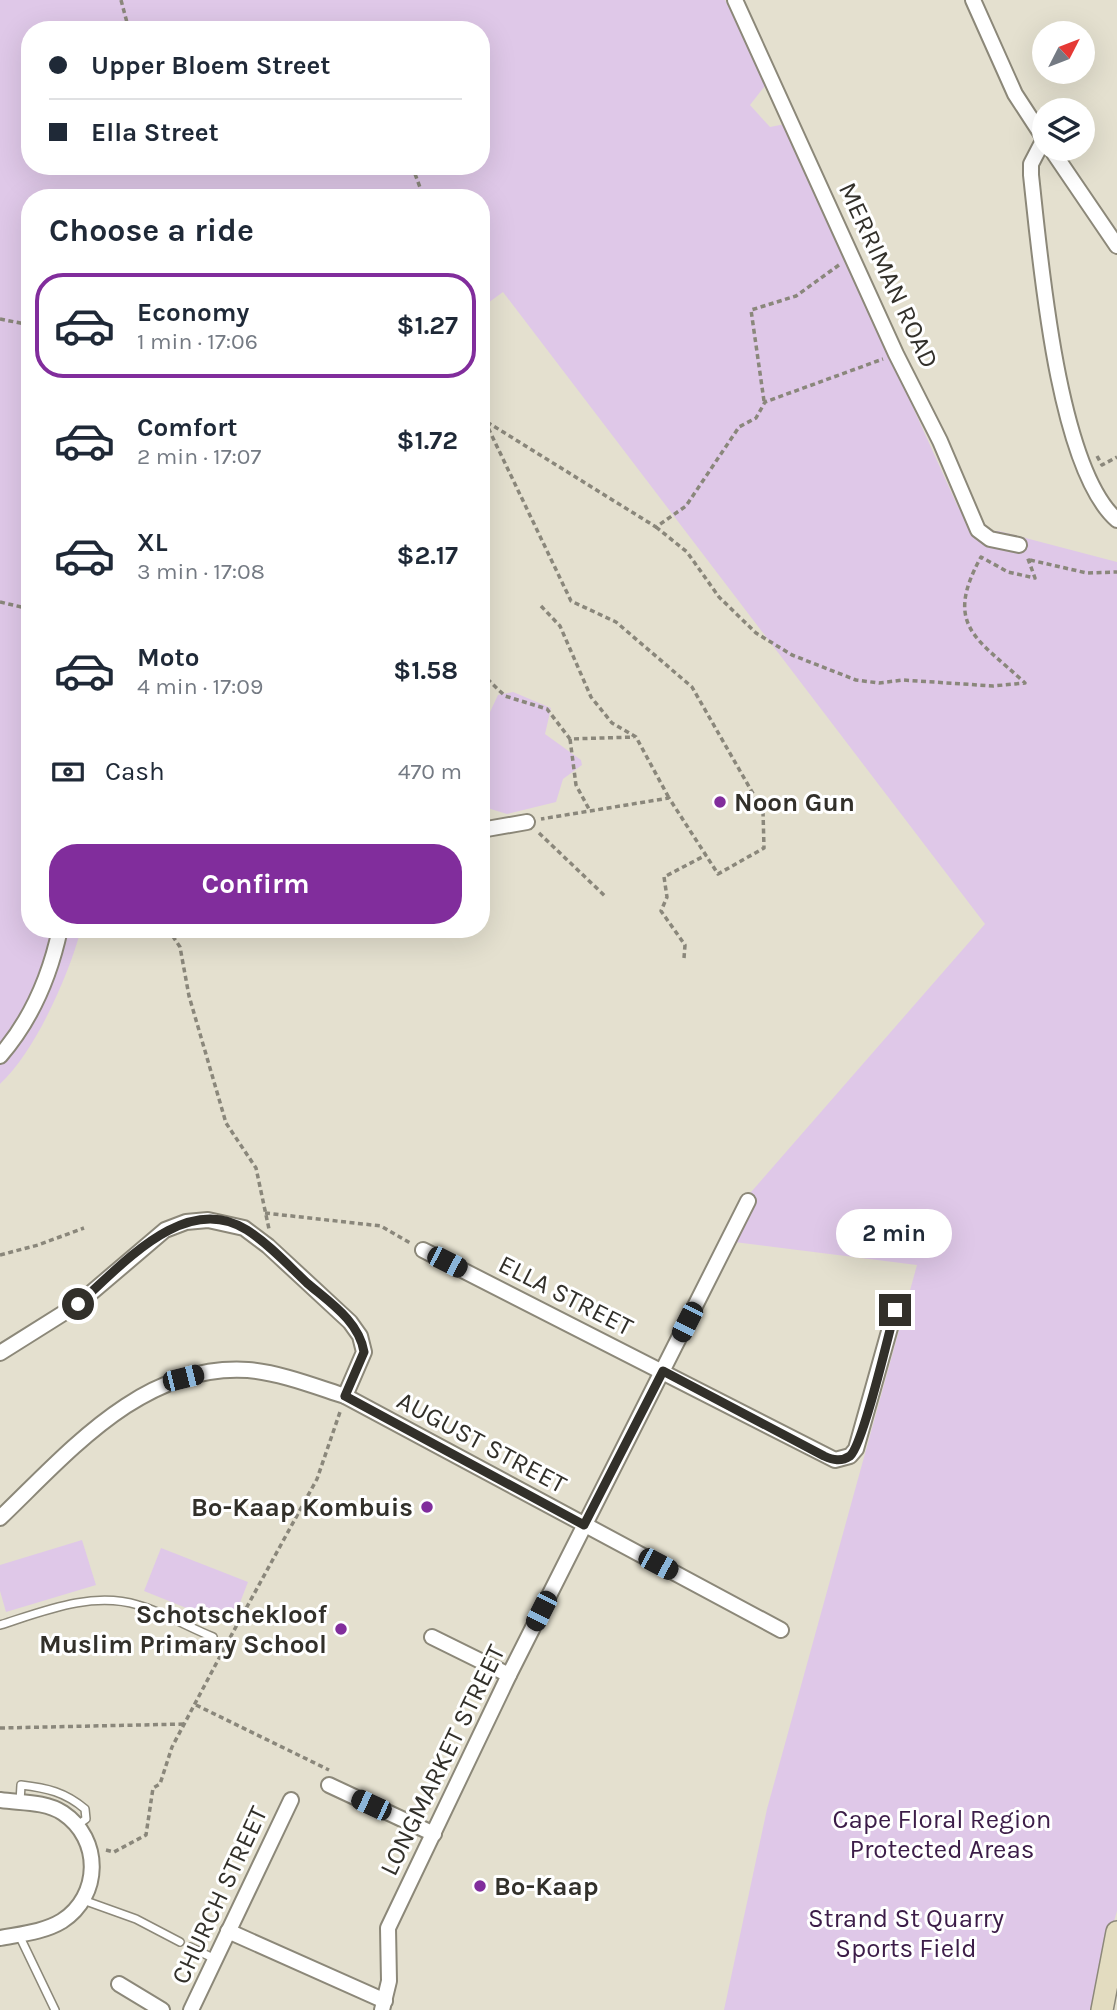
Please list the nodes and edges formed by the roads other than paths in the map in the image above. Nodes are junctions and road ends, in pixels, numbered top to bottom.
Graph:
1 (735, 0) edge
2 (973, 0) edge
3 (1032, 121) edge
4 (1033, 161) edge
5 (1059, 161) edge
6 (1117, 246) edge
7 (1117, 520) edge
8 (1019, 545) road end
9 (527, 822) road end
10 (490, 829) edge
11 (57, 938) edge
12 (0, 1056) edge
13 (748, 1201) dead end
14 (423, 1250) road end
15 (895, 1310) dead end
16 (0, 1353) edge
17 (663, 1371) junction
18 (345, 1396) junction
19 (0, 1518) edge
20 (584, 1525) junction
21 (0, 1625) edge
22 (781, 1630) dead end
23 (213, 1637) road end
24 (432, 1637) dead end
25 (509, 1675) junction
26 (329, 1785) road end
27 (0, 1800) edge
28 (290, 1800) dead end
29 (434, 1834) junction
30 (83, 1899) junction
31 (228, 1931) junction
32 (1117, 1932) edge
33 (19, 1935) junction
34 (0, 1938) edge
35 (180, 1942) dead end
36 (190, 1947) dead end
37 (215, 1959) junction
38 (119, 1984) dead end
39 (383, 2006) edge
40 (55, 2010) edge
41 (162, 2010) edge
42 (191, 2010) edge
43 (1102, 2010) edge

1 - 8 street, MERRIMAN ROAD
2 - 3 street
4 - 7 street
5 - 6 street
9 - 10 street
11 - 12 street
13 - 17 street, LONGMARKET STREET
14 - 17 street, ELLA STREET
15 - 17 street, ELLA STREET
16 - 18 street
17 - 20 street, LONGMARKET STREET
18 - 19 street, AUGUST STREET
18 - 20 street, AUGUST STREET
20 - 22 street, AUGUST STREET
20 - 25 street, LONGMARKET STREET
21 - 23 lane
24 - 25 street
25 - 29 street, LONGMARKET STREET
26 - 29 street
27 - 30 street
28 - 31 street, CHURCH STREET
29 - 39 street, LONGMARKET STREET
30 - 33 street
30 - 35 lane
31 - 37 street, CHURCH STREET
31 - 39 street
32 - 43 street
33 - 34 street
33 - 40 lane
36 - 37 lane
37 - 42 street, CHURCH STREET
38 - 41 street

